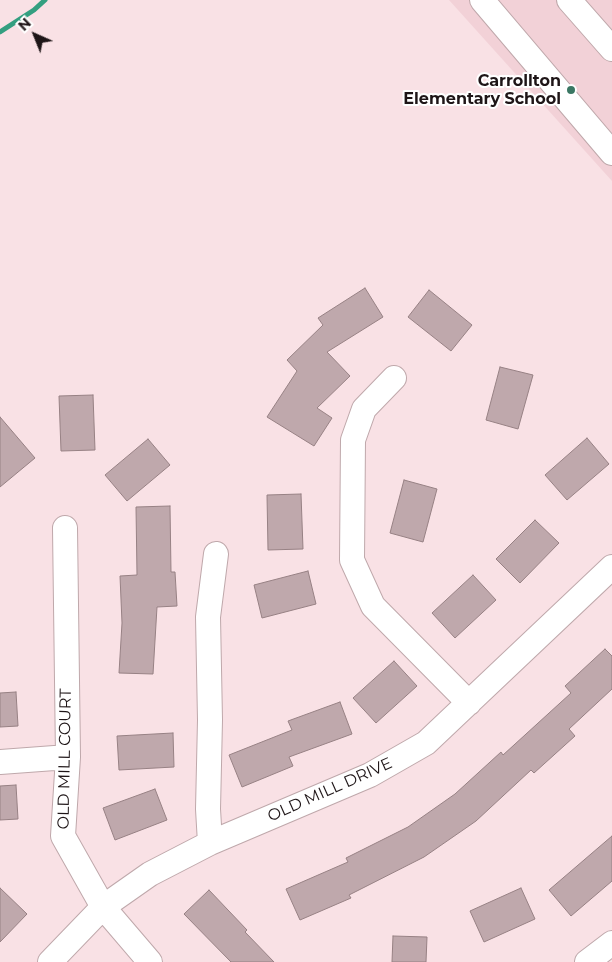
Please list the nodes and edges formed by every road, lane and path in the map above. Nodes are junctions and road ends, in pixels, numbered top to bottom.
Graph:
1 (570, 0) edge
2 (486, 5) edge
3 (612, 49) edge
4 (609, 143) edge
5 (394, 378) dead end
6 (65, 528) dead end
7 (216, 554) dead end
8 (612, 567) edge
9 (469, 703) junction
10 (68, 757) junction
11 (0, 762) edge
12 (210, 843) junction
13 (103, 907) junction
14 (612, 944) edge
15 (50, 962) edge
16 (150, 962) edge
17 (587, 962) edge

1 - 3 street
2 - 4 street
5 - 9 street
6 - 10 street, OLD MILL COURT
7 - 12 street
8 - 9 street, OLD MILL DRIVE
9 - 12 street, OLD MILL DRIVE
10 - 11 street
10 - 13 street, OLD MILL COURT
12 - 13 street, OLD MILL DRIVE
13 - 15 street, OLD MILL DRIVE
13 - 16 street, OLD MILL COURT
14 - 17 street

